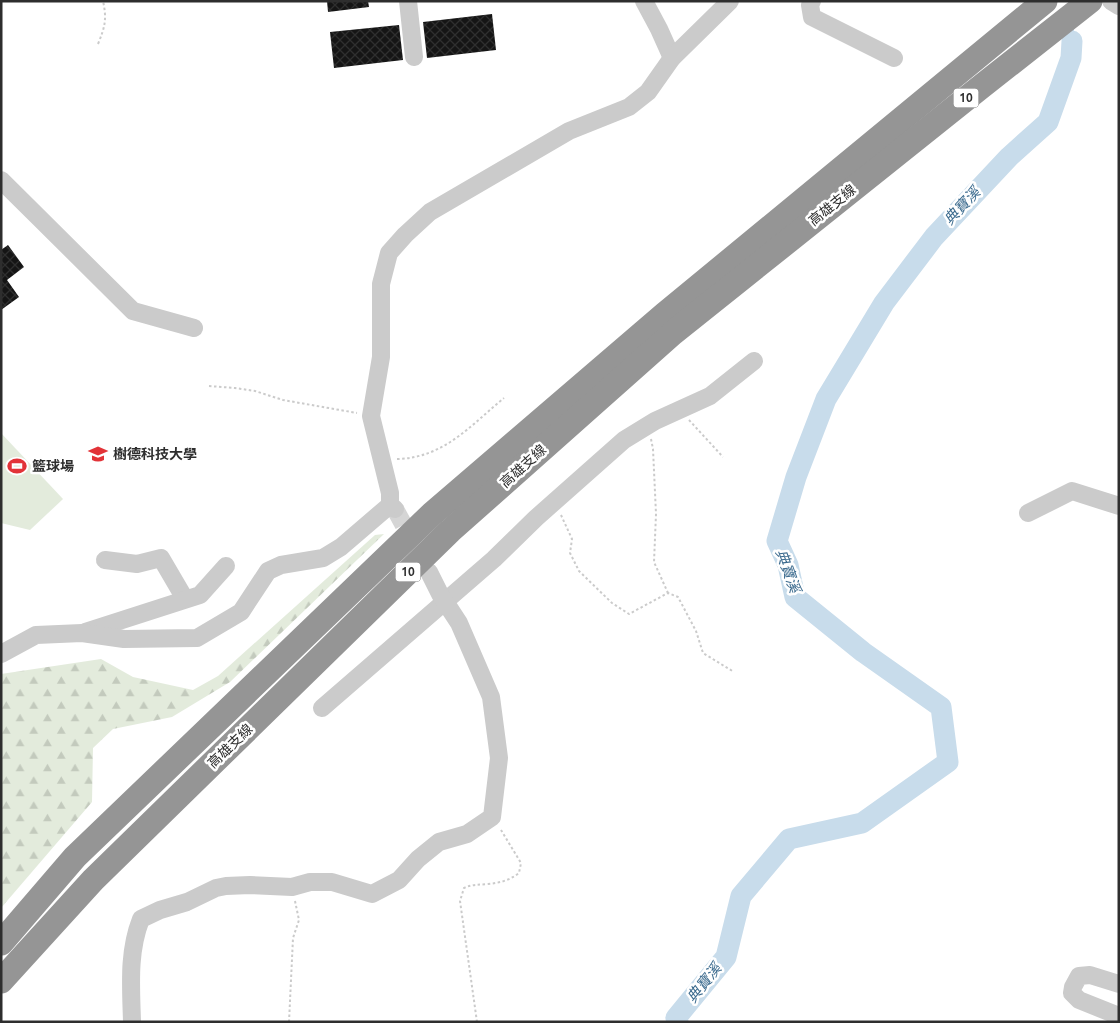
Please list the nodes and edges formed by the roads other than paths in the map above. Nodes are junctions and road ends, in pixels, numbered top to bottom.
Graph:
1 (408, 1) edge
2 (644, 1) edge
3 (730, 1) edge
4 (812, 1) edge
5 (1045, 1) edge
6 (1090, 1) edge
7 (1111, 1) edge
8 (1119, 6) edge
9 (414, 57) dead end
10 (672, 58) junction
11 (894, 58) dead end
12 (1, 180) edge
13 (194, 328) dead end
14 (754, 361) dead end
15 (1119, 506) edge
16 (1028, 513) dead end
17 (105, 560) dead end
18 (226, 566) dead end
19 (429, 572) dead end
20 (185, 599) junction
21 (445, 601) junction
22 (82, 633) junction
23 (1, 654) edge
24 (322, 708) dead end
25 (68, 906) junction
26 (1, 943) edge
27 (1, 981) edge
28 (1119, 984) edge
29 (1, 1002) edge
30 (1119, 1016) edge
31 (132, 1022) edge

1 - 9 street
2 - 10 street
3 - 10 street
4 - 11 street
5 - 26 highway, 高雄支線 / 10
6 - 25 highway, 高雄支線 / 10
7 - 8 street
10 - 22 street
12 - 13 street
14 - 21 street
15 - 16 street
17 - 20 street
18 - 20 street
19 - 21 street
20 - 22 street
21 - 24 street
21 - 31 street
22 - 23 street
25 - 27 highway, 高雄支線 / 10
25 - 29 highway
28 - 30 street

